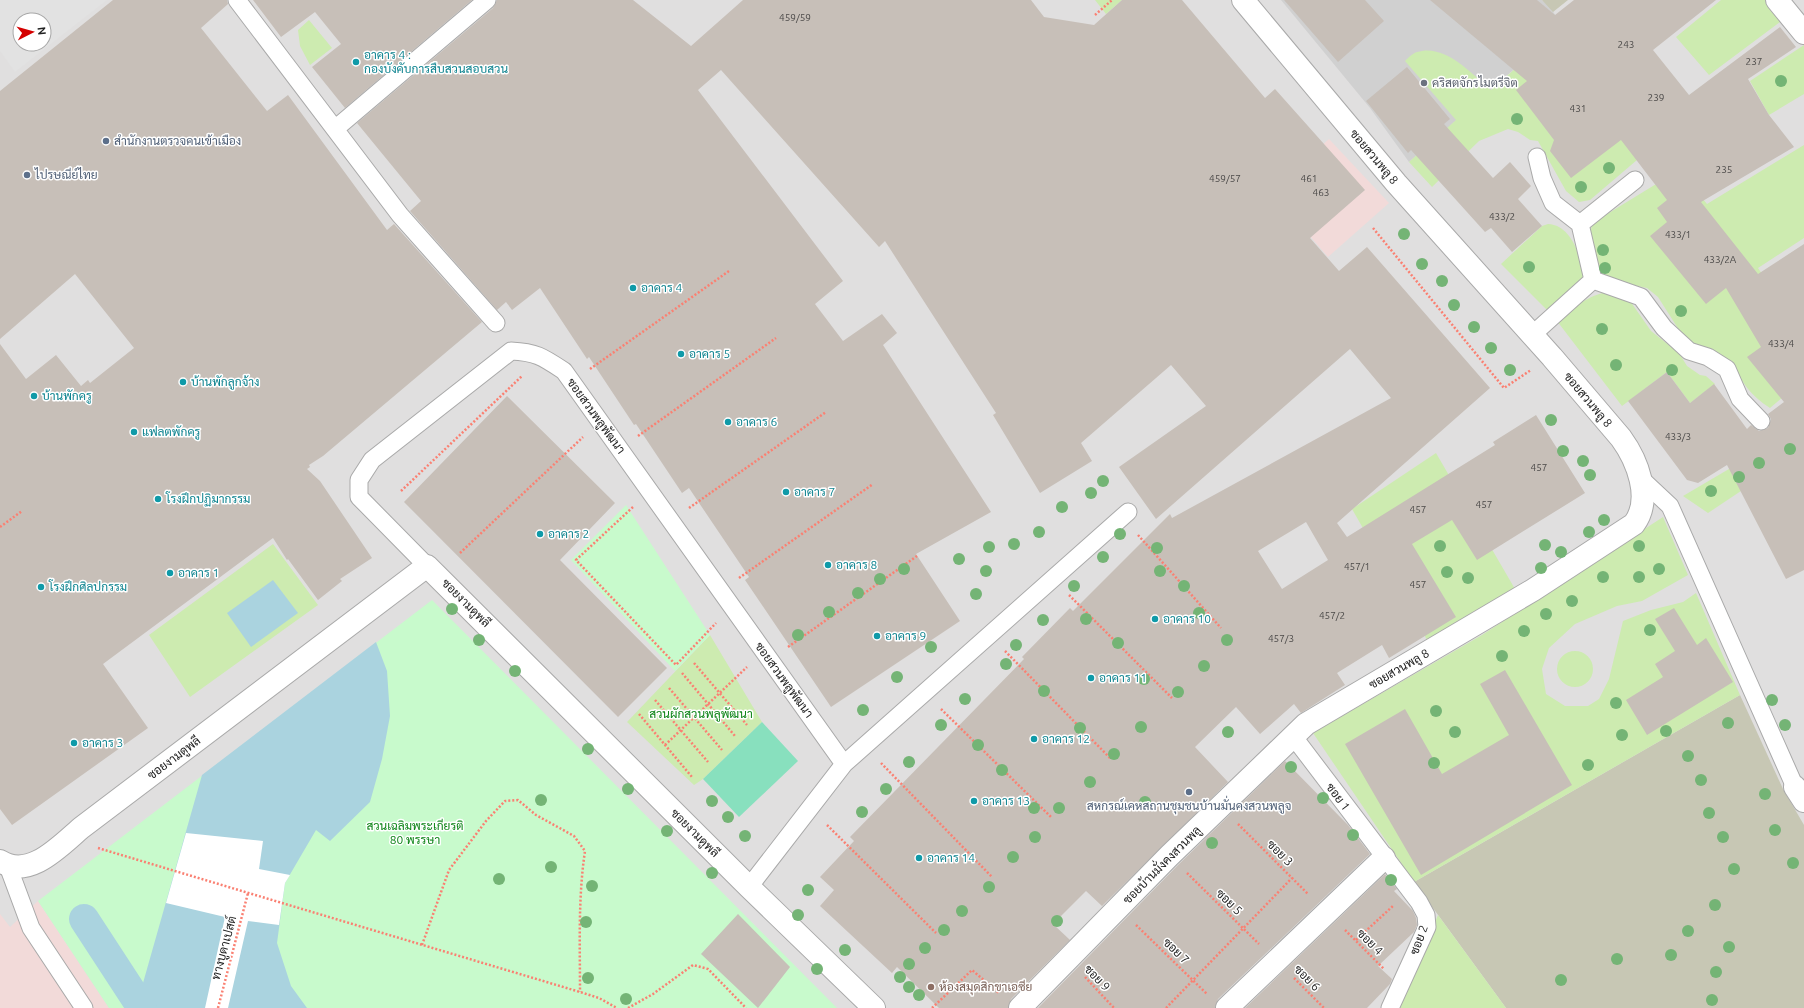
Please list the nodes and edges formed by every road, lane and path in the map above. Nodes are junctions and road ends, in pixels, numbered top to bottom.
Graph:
1 (237, 0) edge
2 (487, 0) edge
3 (1112, 0) edge
4 (1243, 0) edge
5 (1777, 0) edge
6 (1095, 15) dead end
7 (1804, 33) edge
8 (335, 130) junction
9 (1537, 157) dead end
10 (1635, 180) dead end
11 (1580, 224) junction
12 (1373, 228) dead end
13 (729, 271) dead end
14 (1593, 280) junction
15 (496, 323) dead end
16 (1532, 335) junction
17 (776, 338) dead end
18 (542, 356) junction
19 (1552, 357) junction
20 (571, 382) junction
21 (826, 412) dead end
22 (599, 421) junction
23 (1762, 421) dead end
24 (620, 450) junction
25 (1639, 477) junction
26 (873, 484) dead end
27 (401, 491) dead end
28 (650, 492) junction
29 (22, 511) dead end
30 (1125, 514) joint
31 (670, 521) junction
32 (0, 527) edge
33 (460, 554) dead end
34 (917, 556) dead end
35 (427, 566) junction
36 (1052, 579) junction
37 (720, 591) junction
38 (732, 607) junction
39 (1221, 628) dead end
40 (989, 635) junction
41 (767, 656) junction
42 (694, 663) dead end
43 (682, 673) dead end
44 (669, 688) dead end
45 (719, 692) junction
46 (924, 693) junction
47 (1172, 698) dead end
48 (654, 700) dead end
49 (707, 704) junction
50 (639, 714) dead end
51 (693, 717) junction
52 (747, 725) dead end
53 (680, 730) junction
54 (1299, 730) junction
55 (735, 736) dead end
56 (665, 745) junction
57 (865, 746) junction
58 (722, 750) dead end
59 (1110, 758) dead end
60 (708, 762) dead end
61 (844, 764) junction
62 (692, 777) dead end
63 (1800, 794) edge
64 (1221, 806) junction
65 (810, 809) junction
66 (1050, 817) dead end
67 (96, 847) dead end
68 (1169, 856) junction
69 (1384, 858) junction
70 (4, 863) edge
71 (992, 877) dead end
72 (1292, 878) junction
73 (749, 887) junction
74 (1410, 890) junction
75 (248, 893) junction
76 (1118, 908) junction
77 (1327, 912) junction
78 (1243, 929) junction
79 (936, 933) dead end
80 (1356, 940) junction
81 (422, 945) junction
82 (1068, 960) junction
83 (1277, 961) junction
84 (1193, 980) junction
85 (1400, 985) junction
86 (1004, 988) dead end
87 (580, 992) junction
88 (1218, 1002) edge
89 (84, 1008) edge
90 (218, 1008) edge
91 (617, 1008) edge
92 (628, 1008) edge
93 (746, 1008) edge
94 (874, 1008) edge
95 (932, 1008) edge
96 (1020, 1008) edge
97 (1114, 1008) edge
98 (1166, 1008) edge
99 (1324, 1008) edge
100 (1390, 1008) edge

1 - 8 lane
2 - 8 lane
3 - 6 path
4 - 16 street, ซอยสวนพลู 8
5 - 7 street
8 - 15 lane
9 - 11 lane
10 - 11 lane
11 - 14 lane
12 - 19 path
13 - 20 path
14 - 16 lane
14 - 23 lane
16 - 19 street, ซอยสวนพลู 8
17 - 24 path
18 - 20 lane, ซอยสวนพลูพัฒนา
18 - 27 path
18 - 35 lane, ซอยสวนพลูพัฒนา
19 - 25 street, ซอยสวนพลู 8
20 - 22 lane, ซอยสวนพลูพัฒนา
21 - 31 path
22 - 24 lane, ซอยสวนพลูพัฒนา
22 - 33 path
24 - 28 lane, ซอยสวนพลูพัฒนา
25 - 54 street, ซอยสวนพลู 8
25 - 63 lane
26 - 37 path
28 - 31 lane, ซอยสวนพลูพัฒนา
28 - 38 path
29 - 32 path
30 - 36 lane
30 - 39 path
31 - 37 lane, ซอยสวนพลูพัฒนา
34 - 41 path
35 - 70 street, ซอยงามดูพลี
35 - 73 street, ซอยงามดูพลี
36 - 40 lane
36 - 47 path
37 - 38 lane, ซอยสวนพลูพัฒนา
38 - 41 lane, ซอยสวนพลูพัฒนา
40 - 46 lane
40 - 59 path
41 - 45 path
41 - 61 lane, ซอยสวนพลูพัฒนา
42 - 45 path
43 - 49 path
44 - 51 path
45 - 49 path
45 - 52 path
46 - 57 lane
46 - 66 path
48 - 53 path
49 - 51 path
49 - 55 path
50 - 56 path
51 - 53 path
51 - 58 path
53 - 56 path
53 - 60 path
54 - 64 street, ซอยบ้านมั่งคงสวนพลู
54 - 69 lane, ซอย 1
56 - 62 path
57 - 61 lane
57 - 71 path
61 - 65 lane
64 - 68 street, ซอยบ้านมั่งคงสวนพลู
64 - 72 path, ซอย 3
65 - 73 lane
65 - 79 path
67 - 75 path
68 - 76 street, ซอยบ้านมั่งคงสวนพลู
68 - 78 path, ซอย 5
69 - 74 lane, ซอย 2
69 - 77 street
70 - 89 lane, ซอยงามดูพลี
72 - 77 path, ซอย 3
72 - 78 path
73 - 94 street, ซอยงามดูพลี
74 - 80 path
74 - 85 lane, ซอย 2
75 - 81 path
75 - 90 path, ทางบูดาเปสต์
76 - 82 street, ซอยบ้านมั่งคงสวนพลู
76 - 84 path, ซอย 7
77 - 80 path, ซอย 4
77 - 83 street
78 - 83 path, ซอย 5
78 - 84 path
80 - 85 path, ซอย 4
81 - 87 path
81 - 87 path
82 - 96 street, ซอยบ้านมั่งคงสวนพลู
82 - 97 path, ซอย 9
83 - 88 street
83 - 99 path, ซอย 6
84 - 88 path, ซอย 7
84 - 98 path
85 - 100 lane, ซอย 2
86 - 95 path
87 - 91 path
92 - 93 path

